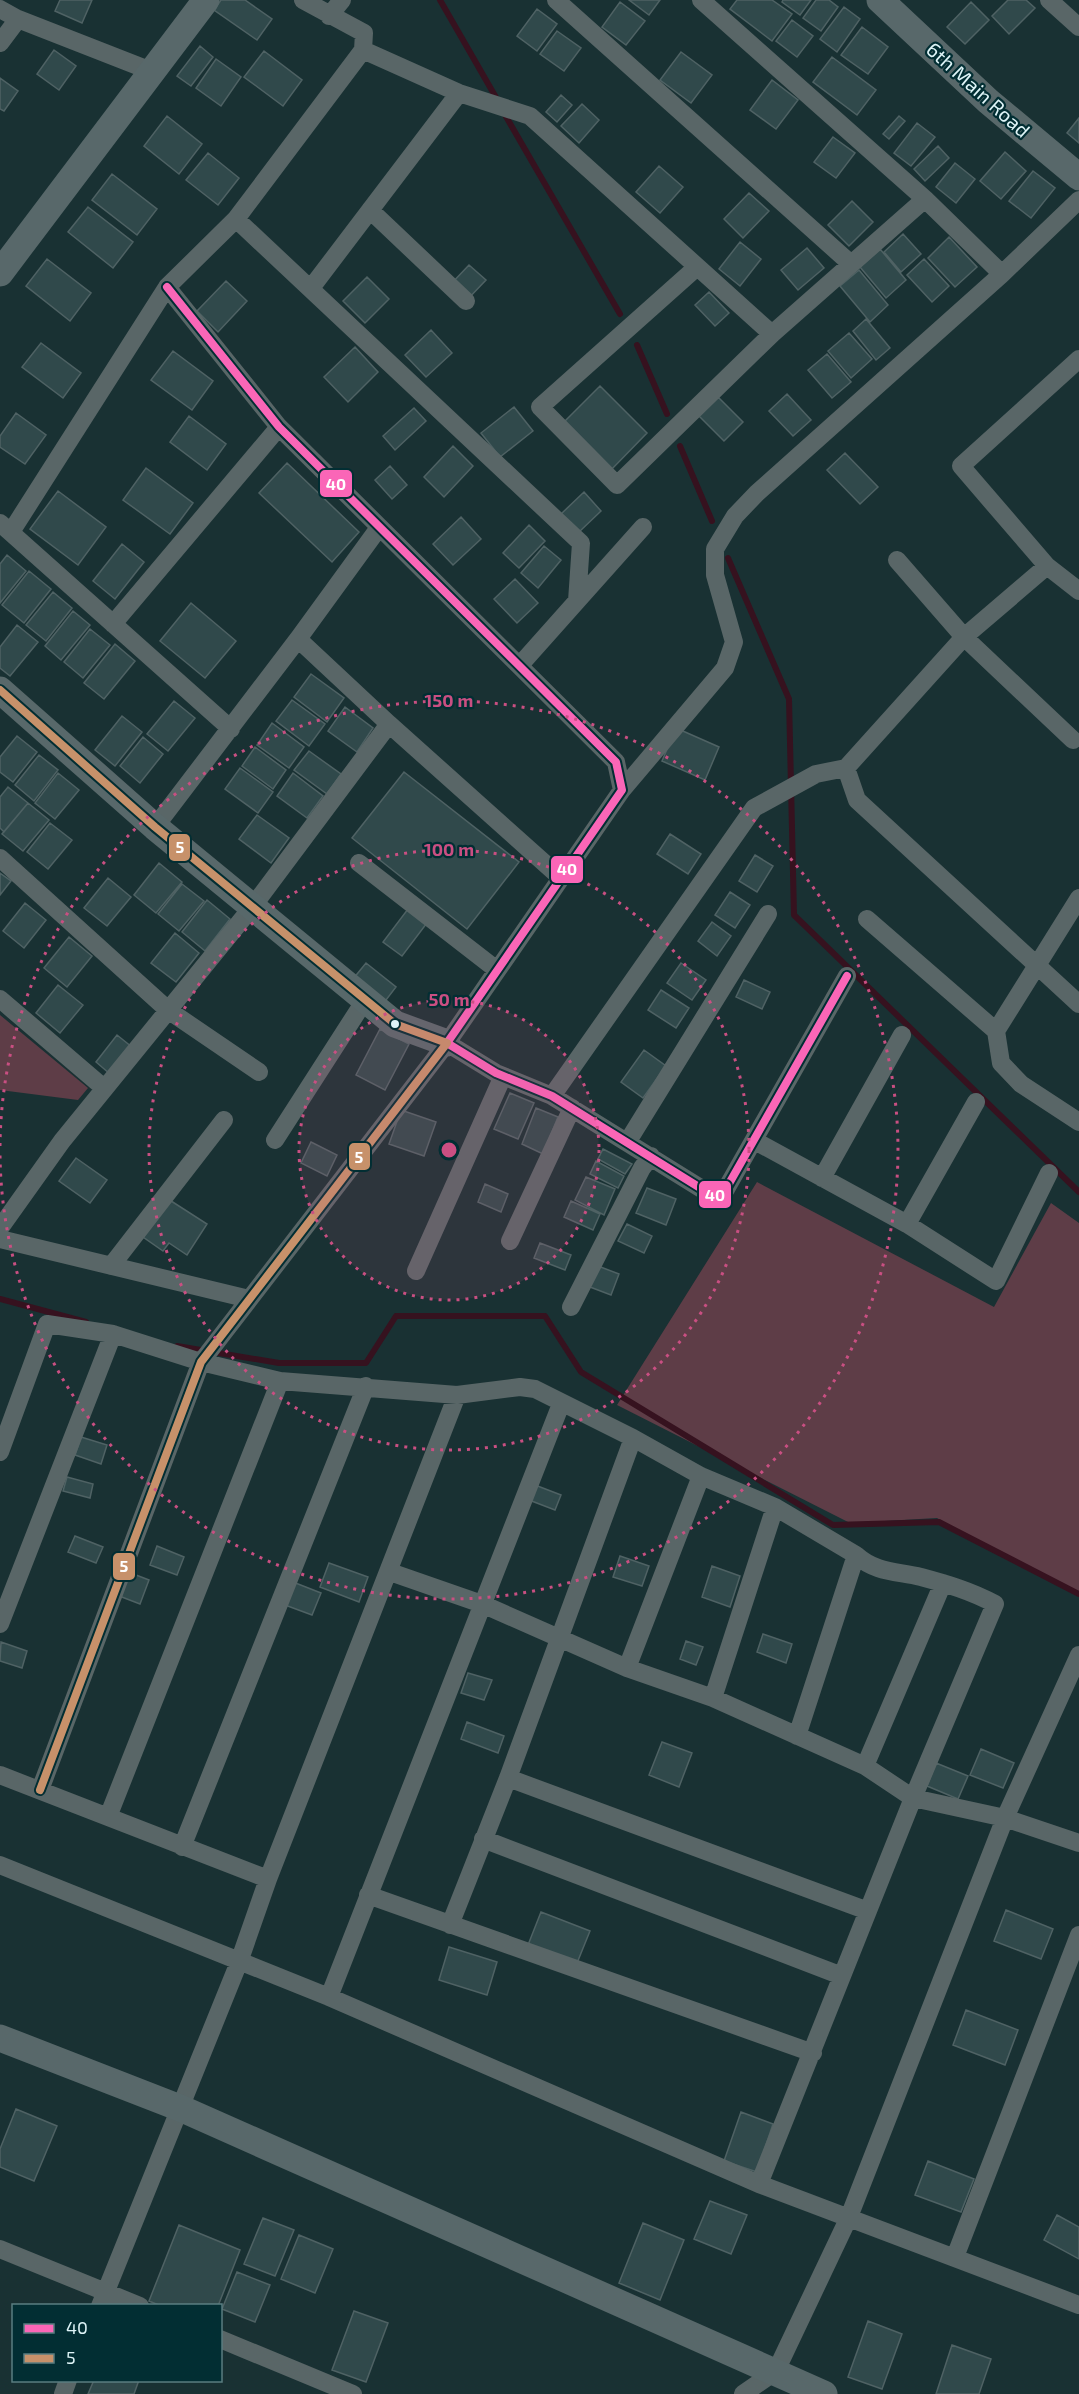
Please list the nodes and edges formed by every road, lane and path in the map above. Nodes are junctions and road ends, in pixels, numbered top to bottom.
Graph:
1 (206, 0) edge
2 (303, 0) edge
3 (342, 0) edge
4 (556, 0) edge
5 (701, 0) edge
6 (880, 0) edge
7 (1048, 0) edge
8 (0, 9) edge
9 (329, 16) junction
10 (18, 19) junction
11 (1079, 27) edge
12 (0, 43) edge
13 (363, 50) junction
14 (151, 70) junction
15 (459, 93) junction
16 (1079, 177) edge
17 (925, 200) junction
18 (1079, 200) edge
19 (370, 210) junction
20 (236, 219) junction
21 (850, 263) junction
22 (697, 267) junction
23 (0, 273) edge
24 (1002, 274) junction
25 (167, 287) junction
26 (311, 288) junction
27 (466, 301) dead end
28 (772, 334) junction
29 (1078, 362) edge
30 (279, 427) junction
31 (643, 527) dead end
32 (5, 528) edge
33 (378, 529) junction
34 (897, 560) dead end
35 (1047, 566) junction
36 (1079, 591) edge
37 (578, 601) junction
38 (113, 624) junction
39 (964, 637) junction
40 (298, 639) junction
41 (520, 665) junction
42 (0, 690) edge
43 (389, 724) junction
44 (231, 729) junction
45 (1073, 740) dead end
46 (846, 768) junction
47 (622, 790) junction
48 (155, 827) junction
49 (0, 858) edge
50 (359, 863) dead end
51 (560, 877) junction
52 (1079, 898) edge
53 (253, 906) junction
54 (768, 914) dead end
55 (867, 919) dead end
56 (1035, 966) junction
57 (497, 970) junction
58 (847, 976) dead end
59 (0, 999) edge
60 (365, 1000) junction
61 (1079, 1004) edge
62 (168, 1010) junction
63 (996, 1031) junction
64 (902, 1035) dead end
65 (447, 1043) junction
66 (259, 1072) dead end
67 (503, 1076) junction
68 (104, 1088) junction
69 (552, 1096) junction
70 (975, 1102) dead end
71 (572, 1108) junction
72 (224, 1120) dead end
73 (1079, 1122) edge
74 (275, 1140) dead end
75 (628, 1141) junction
76 (754, 1141) junction
77 (651, 1156) junction
78 (1049, 1173) dead end
79 (822, 1178) junction
80 (907, 1224) junction
81 (0, 1228) edge
82 (0, 1239) edge
83 (510, 1241) dead end
84 (111, 1266) junction
85 (416, 1271) dead end
86 (246, 1303) junction
87 (571, 1307) dead end
88 (112, 1334) junction
89 (202, 1361) junction
90 (280, 1381) junction
91 (366, 1386) junction
92 (457, 1395) junction
93 (561, 1404) junction
94 (633, 1438) junction
95 (0, 1452) edge
96 (701, 1476) junction
97 (775, 1507) junction
98 (856, 1555) junction
99 (390, 1572) junction
100 (943, 1582) junction
101 (482, 1604) junction
102 (0, 1624) edge
103 (559, 1639) junction
104 (1079, 1655) edge
105 (627, 1668) junction
106 (713, 1698) junction
107 (797, 1736) junction
108 (865, 1766) junction
109 (0, 1775) edge
110 (508, 1778) junction
111 (40, 1790) junction
112 (914, 1798) junction
113 (108, 1817) junction
114 (1005, 1818) junction
115 (483, 1839) junction
116 (1079, 1843) edge
117 (182, 1846) junction
118 (0, 1865) edge
119 (268, 1879) junction
120 (368, 1895) junction
121 (868, 1911) junction
122 (450, 1925) junction
123 (1079, 1935) edge
124 (239, 1962) junction
125 (842, 1976) junction
126 (329, 1997) junction
127 (0, 2038) edge
128 (813, 2053) junction
129 (180, 2108) junction
130 (759, 2184) junction
131 (849, 2217) junction
132 (0, 2249) edge
133 (955, 2258) junction
134 (103, 2298) edge
135 (131, 2304) edge
136 (1079, 2305) edge
137 (222, 2340) edge
138 (776, 2371) junction
139 (353, 2394) edge
140 (743, 2394) edge
141 (824, 2394) edge

1 - 14 street
2 - 9 street
3 - 9 street
4 - 21 street
5 - 17 street
6 - 16 street, 6th Main Road
7 - 11 street
8 - 10 street
9 - 13 street
10 - 12 street
10 - 14 street
13 - 15 street
13 - 20 street
14 - 23 street
15 - 19 street
15 - 22 street
17 - 21 street
17 - 24 street
18 - 24 street
19 - 26 street
19 - 27 street
20 - 25 street
20 - 26 street
21 - 28 street
22 - 28 street
22 - 28 street
24 - 47 street
25 - 30 street
25 - 32 street
26 - 37 street
29 - 35 street
30 - 33 street
30 - 38 street
31 - 37 street
32 - 38 street
33 - 40 street
33 - 41 street
34 - 39 street
35 - 36 street
35 - 39 street
37 - 41 street
38 - 44 street
39 - 45 street
39 - 46 street
40 - 43 street
40 - 44 street
41 - 47 street
42 - 48 street
43 - 51 street
43 - 53 street
44 - 48 street
46 - 56 street
46 - 69 street
47 - 51 street
48 - 53 street
49 - 62 street
50 - 57 street
51 - 57 street
52 - 56 street
53 - 60 street
53 - 62 street
54 - 75 street
55 - 63 street
56 - 61 street
56 - 63 street
57 - 65 street
58 - 76 street
59 - 68 street
60 - 65 street
60 - 74 street
62 - 66 street
62 - 68 street
63 - 73 street
64 - 79 street
65 - 67 street
65 - 86 street
67 - 69 street
67 - 85 street
68 - 81 street
69 - 71 street
70 - 80 street
71 - 75 street
71 - 83 street
72 - 84 street
75 - 77 street
76 - 77 street
76 - 79 street
77 - 87 street
78 - 80 street
79 - 80 street
82 - 84 street
84 - 86 street
86 - 89 street
88 - 89 street
88 - 95 street
88 - 102 street
89 - 90 street
89 - 111 street
90 - 91 street
90 - 113 street
91 - 92 street
91 - 117 street
92 - 93 street
92 - 99 street
93 - 94 street
93 - 101 street
94 - 96 street
94 - 103 street
96 - 97 street
96 - 105 street
97 - 98 street
97 - 106 street
98 - 100 street
98 - 107 street
99 - 101 street
99 - 119 street
100 - 108 street
100 - 112 street
101 - 103 street
101 - 120 street
103 - 105 street
103 - 110 street
104 - 114 street
105 - 106 street
106 - 107 street
107 - 108 street
108 - 112 street
109 - 111 street
110 - 115 street
110 - 121 street
111 - 113 street
112 - 114 street
112 - 121 street
113 - 117 street
114 - 116 street
114 - 131 street
115 - 122 street
115 - 125 street
117 - 119 street
118 - 124 street
119 - 124 street
120 - 122 street
120 - 126 street
121 - 125 street
122 - 128 street
123 - 133 street
124 - 126 street
124 - 129 street
125 - 128 street
126 - 130 street
127 - 129 street
128 - 130 street
129 - 134 street
129 - 138 street
130 - 131 street
131 - 133 street
131 - 138 street
132 - 134 street
133 - 136 street
134 - 135 street
137 - 139 street
138 - 140 street
138 - 141 street

